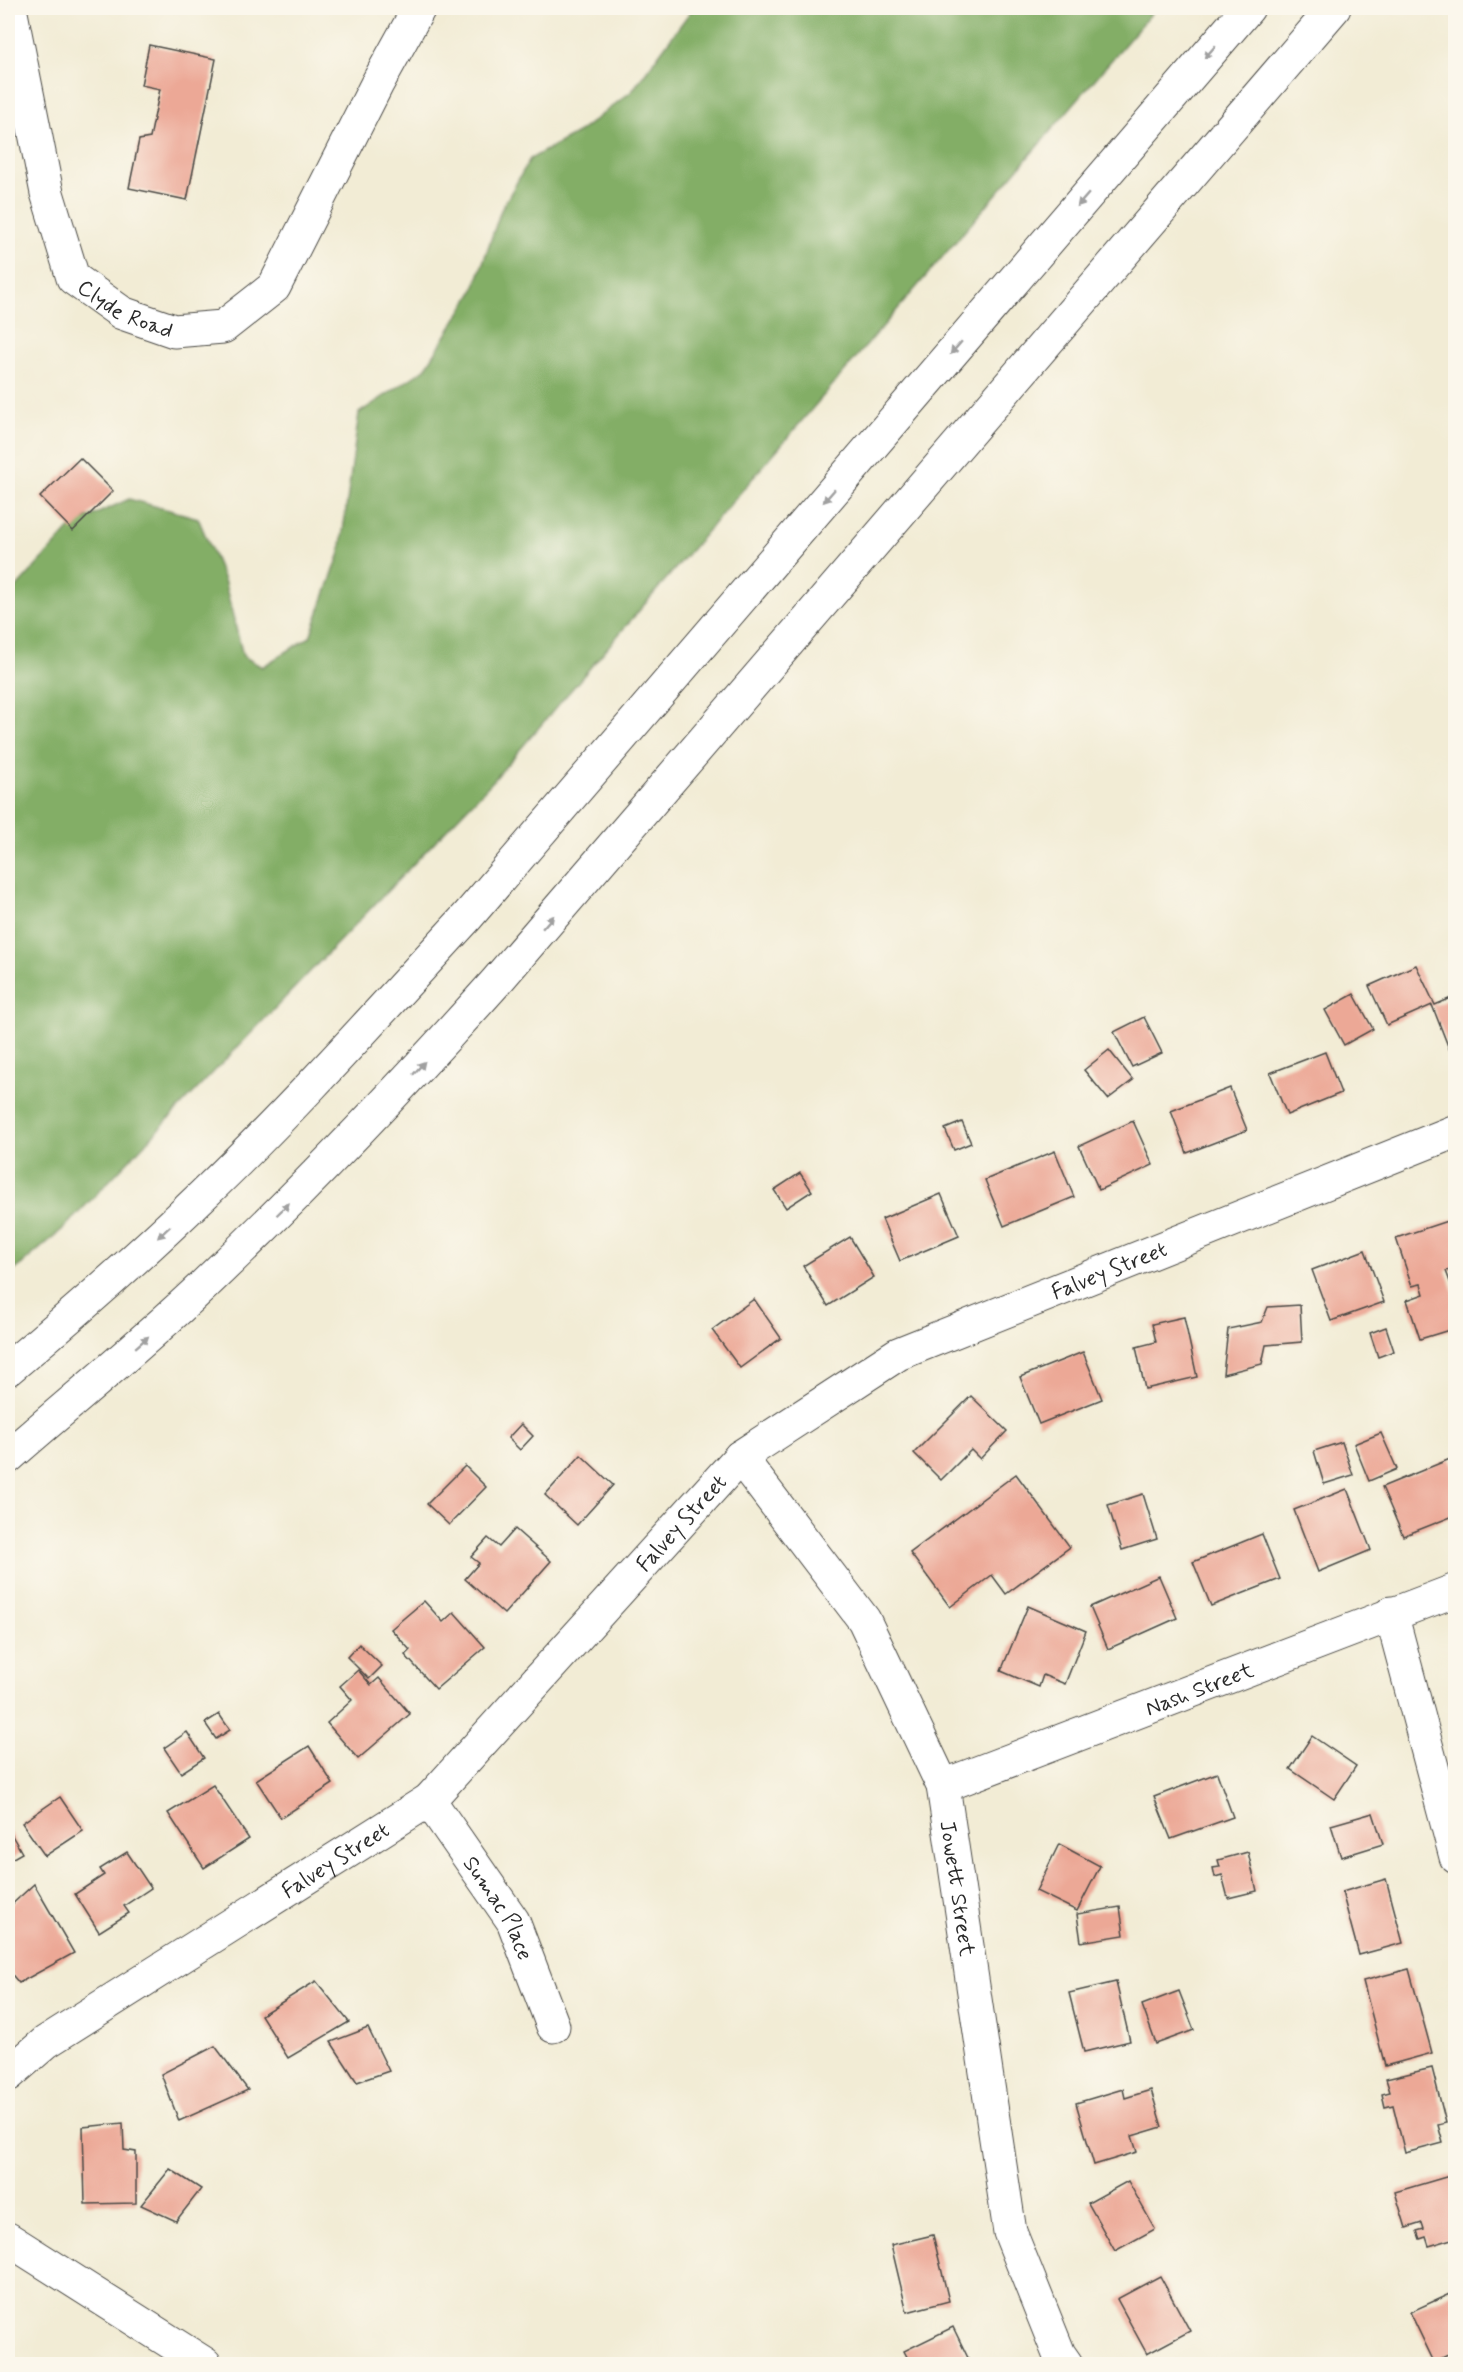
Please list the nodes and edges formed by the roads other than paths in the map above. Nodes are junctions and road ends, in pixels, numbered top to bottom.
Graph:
1 (10, 8) edge
2 (419, 8) edge
3 (1248, 8) edge
4 (1334, 8) edge
5 (1455, 1131) edge
6 (8, 1369) edge
7 (98, 1381) junction
8 (8, 1457) edge
9 (740, 1457) junction
10 (8, 1475) edge
11 (1455, 1590) edge
12 (1391, 1614) junction
13 (943, 1786) junction
14 (429, 1800) junction
15 (1455, 1857) edge
16 (553, 2026) dead end
17 (8, 2075) edge
18 (8, 2239) edge
19 (205, 2364) edge
20 (1066, 2364) edge

1 - 2 main road, Clyde Road
3 -> 6 main road
7 -> 4 main road
5 - 9 main road, Falvey Street
7 - 8 main road
7 - 10 main road
9 - 13 main road, Jowett Street
9 - 14 main road, Falvey Street
11 - 12 main road, Nash Street
12 - 13 main road, Nash Street
12 - 15 main road
13 - 20 main road, Jowett Street
14 - 16 main road, Sumac Place
14 - 17 main road, Falvey Street
18 - 19 main road

